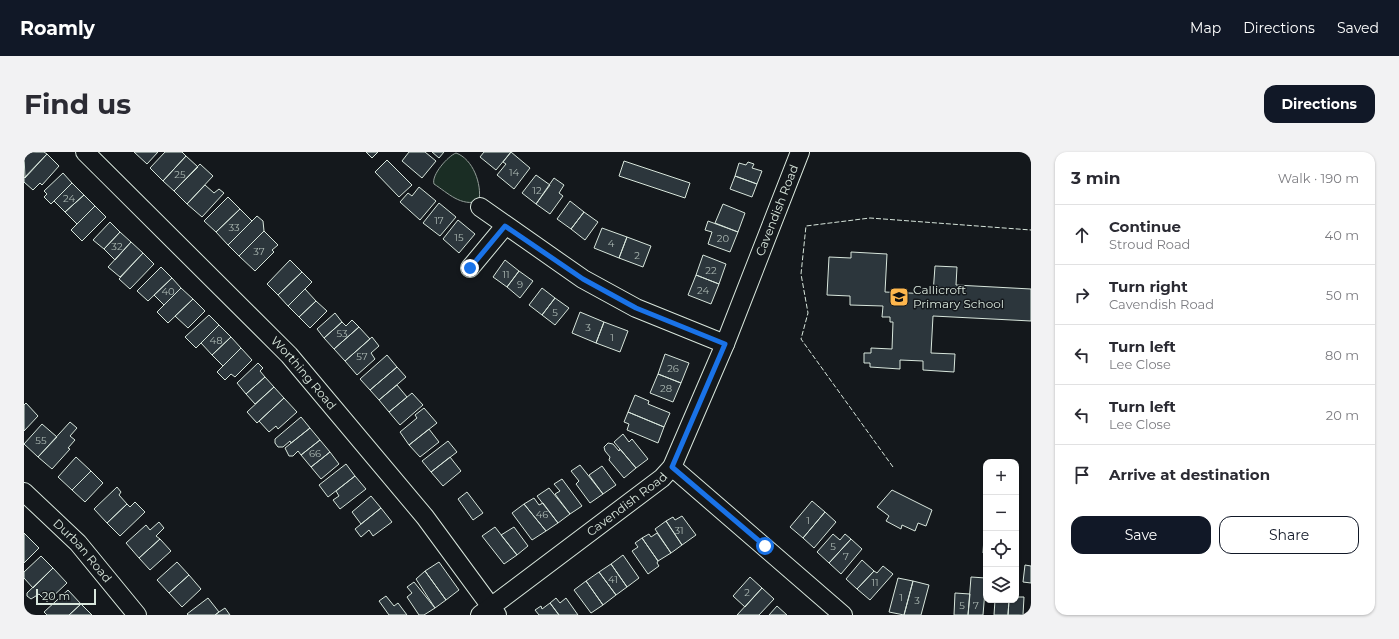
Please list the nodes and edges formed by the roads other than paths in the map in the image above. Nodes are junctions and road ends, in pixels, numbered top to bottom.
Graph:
1 (85, 152) edge
2 (800, 152) edge
3 (480, 207) dead end
4 (505, 226) junction
5 (470, 268) dead end
6 (725, 344) junction
7 (672, 467) junction
8 (24, 492) edge
9 (490, 612) edge
10 (137, 615) edge
11 (843, 615) edge

1 - 9 street, Worthing Road
2 - 6 street, Cavendish Road
3 - 4 street
4 - 5 street
4 - 6 street
6 - 7 street, Cavendish Road
7 - 9 street, Cavendish Road
7 - 11 street
8 - 10 street, Durban Road

